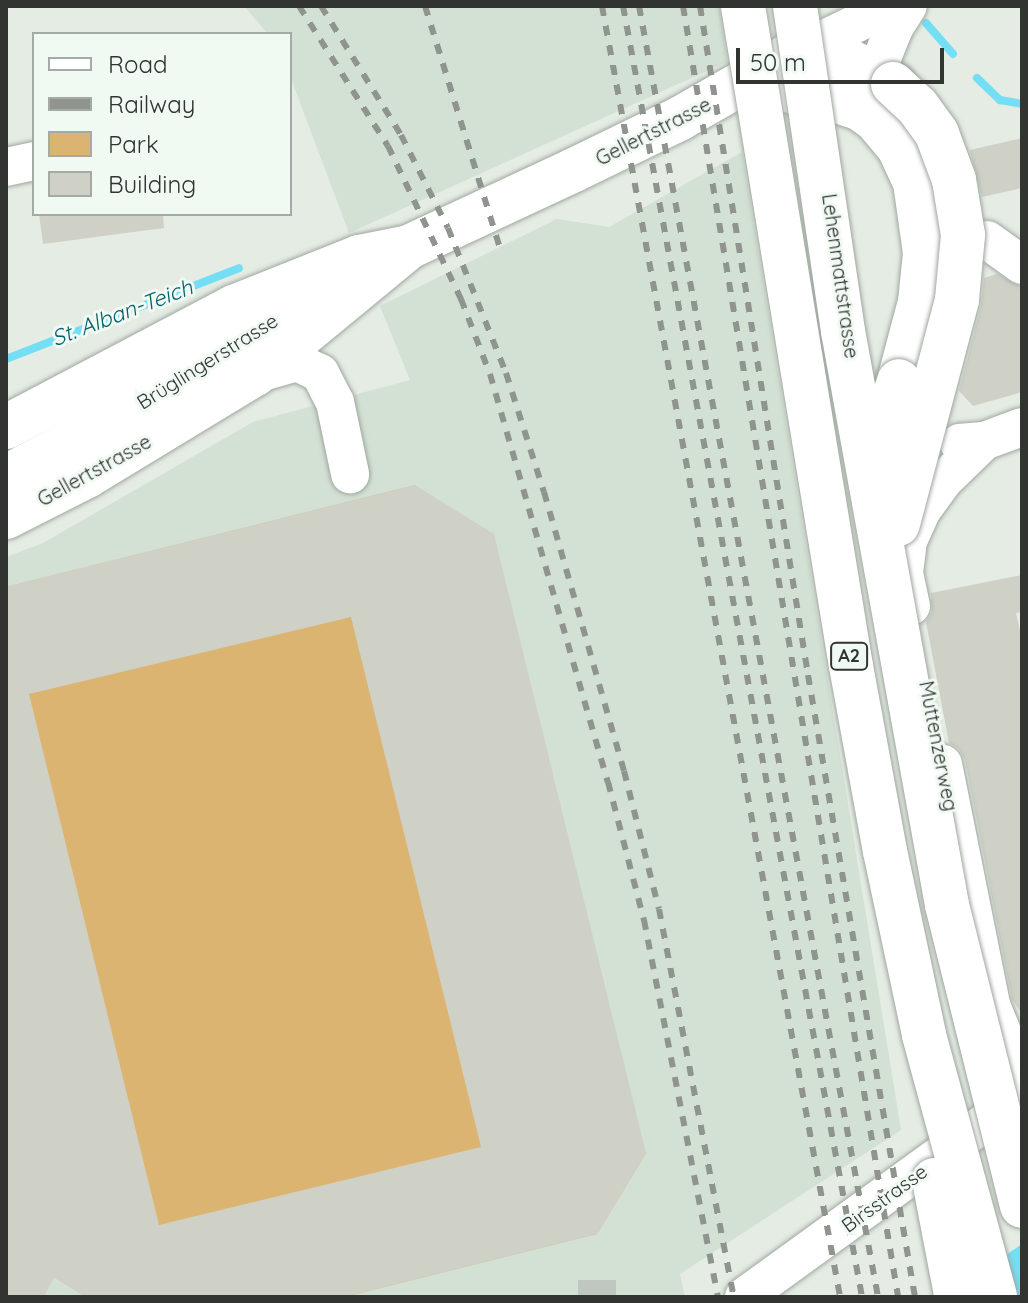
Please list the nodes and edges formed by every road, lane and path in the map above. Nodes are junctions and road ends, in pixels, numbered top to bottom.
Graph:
1 (743, 6) edge
2 (795, 6) edge
3 (893, 6) edge
4 (908, 6) edge
5 (788, 74) junction
6 (881, 92) junction
7 (32, 161) edge
8 (6, 167) edge
9 (987, 240) dead end
10 (409, 247) junction
11 (1022, 265) edge
12 (315, 326) junction
13 (255, 374) junction
14 (6, 427) edge
15 (1022, 427) edge
16 (984, 441) junction
17 (6, 477) edge
18 (6, 517) edge
19 (1022, 1070) edge
20 (1022, 1096) edge
21 (1022, 1133) edge
22 (1022, 1206) edge
23 (744, 1297) edge
24 (957, 1297) edge
25 (995, 1297) edge

1 - 25 main road, A2, bridge
2 - 22 main road, A2, bridge
3 - 5 street
4 - 6 street
5 - 6 main road
5 - 10 main road, Gellertstrasse
5 - 16 street, Lehenmattstrasse
6 - 21 main road, bridge
6 - 24 main road, bridge
7 - 8 street
9 - 11 street
10 - 12 main road, Gellertstrasse
10 - 14 main road, Gellertstrasse
10 - 17 main road, Brüglingerstrasse
12 - 13 main road, Gellertstrasse
12 - 13 street
13 - 18 main road, Gellertstrasse
15 - 16 street, Lehenmattstrasse
16 - 19 street, Muttenzerweg
20 - 23 street, Birsstrasse

